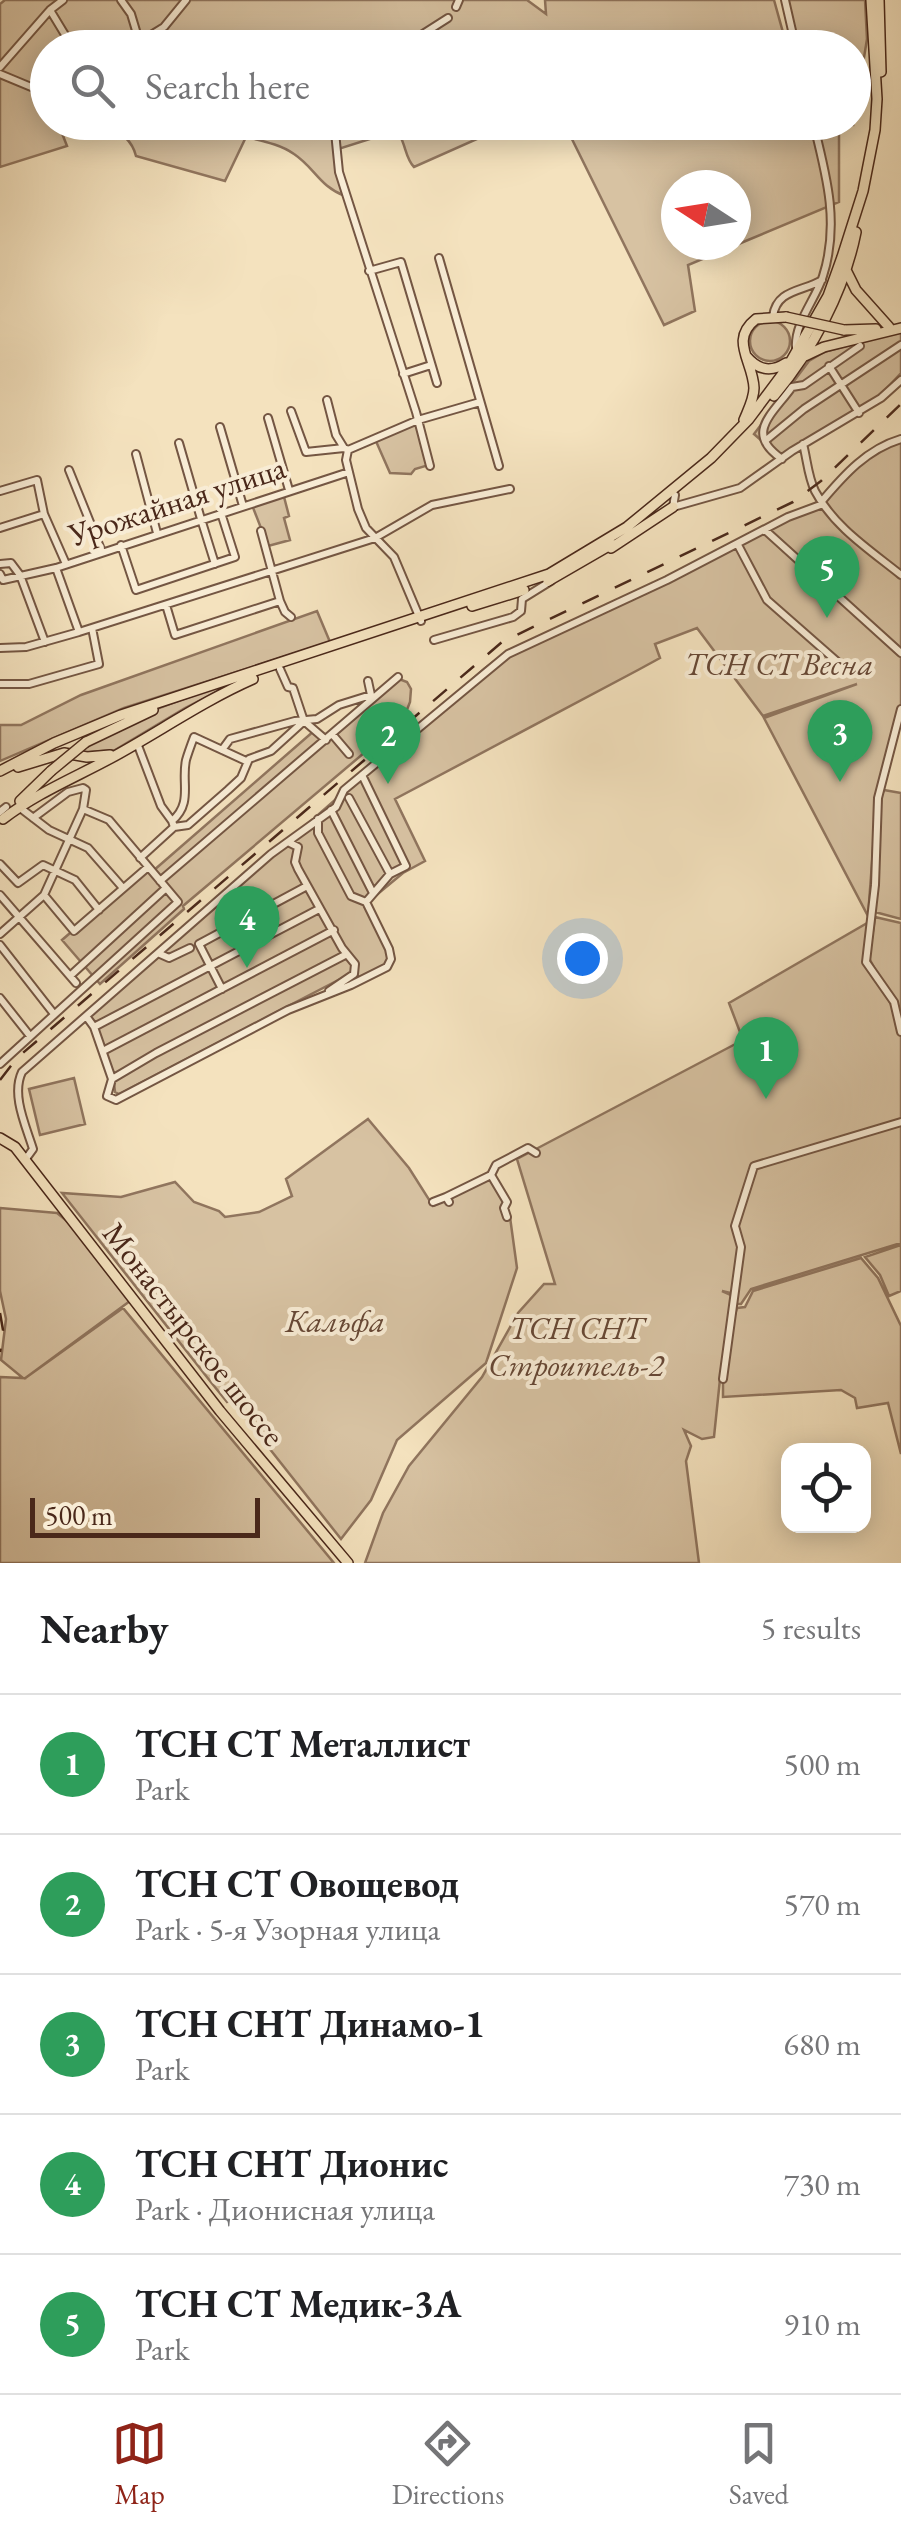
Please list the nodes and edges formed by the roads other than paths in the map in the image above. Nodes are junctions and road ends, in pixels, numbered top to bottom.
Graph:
1 (63, 0) edge
2 (122, 0) edge
3 (186, 0) edge
4 (784, 0) edge
5 (870, 0) edge
6 (879, 0) edge
7 (50, 10) junction
8 (448, 18) dead end
9 (33, 30) edge
10 (62, 30) edge
11 (136, 30) edge
12 (160, 30) edge
13 (429, 30) edge
14 (792, 30) edge
15 (30, 34) edge
16 (0, 70) edge
17 (30, 85) edge
18 (336, 140) edge
19 (818, 140) edge
20 (856, 220) junction
21 (439, 258) dead end
22 (846, 268) junction
23 (369, 271) junction
24 (822, 279) junction
25 (838, 289) junction
26 (856, 290) junction
27 (876, 313) junction
28 (773, 316) junction
29 (901, 326) edge
30 (889, 327) junction
31 (809, 329) junction
32 (868, 330) junction
33 (901, 344) edge
34 (860, 346) dead end
35 (796, 348) junction
36 (744, 353) junction
37 (803, 358) junction
38 (786, 363) junction
39 (431, 365) junction
40 (830, 366) junction
41 (403, 374) junction
42 (901, 380) edge
43 (437, 383) dead end
44 (841, 385) junction
45 (777, 392) junction
46 (327, 400) dead end
47 (480, 402) junction
48 (291, 412) dead end
49 (859, 412) junction
50 (268, 418) dead end
51 (418, 420) junction
52 (744, 420) junction
53 (220, 427) dead end
54 (901, 439) edge
55 (765, 440) junction
56 (179, 443) dead end
57 (804, 444) junction
58 (346, 449) junction
59 (719, 450) junction
60 (136, 454) dead end
61 (782, 459) junction
62 (430, 466) dead end
63 (500, 466) dead end
64 (68, 470) dead end
65 (349, 472) junction
66 (510, 489) dead end
67 (290, 490) junction
68 (0, 492) edge
69 (675, 495) junction
70 (822, 502) junction
71 (243, 506) junction
72 (673, 507) junction
73 (221, 513) junction
74 (44, 514) junction
75 (201, 519) junction
76 (0, 528) edge
77 (766, 530) junction
78 (261, 531) dead end
79 (157, 534) junction
80 (375, 538) junction
81 (121, 545) junction
82 (738, 545) junction
83 (102, 552) junction
84 (599, 552) junction
85 (0, 564) edge
86 (66, 564) junction
87 (215, 564) junction
88 (56, 568) junction
89 (270, 570) junction
90 (20, 574) junction
91 (901, 574) edge
92 (1, 581) edge
93 (518, 593) junction
94 (280, 601) junction
95 (166, 605) junction
96 (291, 616) dead end
97 (420, 618) junction
98 (92, 628) junction
99 (79, 632) junction
100 (434, 640) dead end
101 (45, 642) junction
102 (0, 648) edge
103 (901, 653) edge
104 (280, 669) junction
105 (849, 672) dead end
106 (398, 676) dead end
107 (368, 680) dead end
108 (0, 684) edge
109 (192, 693) junction
110 (901, 710) edge
111 (304, 721) junction
112 (74, 734) junction
113 (329, 737) junction
114 (138, 742) junction
115 (127, 749) junction
116 (222, 750) junction
117 (64, 754) junction
118 (349, 754) dead end
119 (246, 761) junction
120 (0, 771) edge
121 (362, 775) junction
122 (349, 798) dead end
123 (19, 807) junction
124 (83, 809) junction
125 (334, 809) junction
126 (2, 815) edge
127 (33, 818) junction
128 (318, 819) junction
129 (173, 824) junction
130 (69, 839) junction
131 (287, 842) junction
132 (140, 858) junction
133 (0, 864) edge
134 (148, 867) junction
135 (54, 870) junction
136 (390, 874) junction
137 (163, 885) junction
138 (308, 886) junction
139 (123, 888) junction
140 (373, 893) junction
141 (0, 896) edge
142 (44, 896) junction
143 (366, 902) junction
144 (320, 909) junction
145 (99, 910) junction
146 (20, 917) junction
147 (334, 930) junction
148 (0, 934) edge
149 (0, 946) edge
150 (190, 948) dead end
151 (160, 954) junction
152 (346, 954) junction
153 (210, 966) junction
154 (70, 976) junction
155 (76, 983) dead end
156 (222, 990) junction
157 (326, 992) junction
158 (0, 998) edge
159 (54, 1014) junction
160 (86, 1016) junction
161 (94, 1027) junction
162 (901, 1032) edge
163 (30, 1036) junction
164 (0, 1048) edge
165 (103, 1051) junction
166 (7, 1057) junction
167 (0, 1064) edge
168 (112, 1079) junction
169 (901, 1122) edge
170 (0, 1138) edge
171 (536, 1154) dead end
172 (25, 1160) junction
173 (491, 1175) junction
174 (434, 1202) dead end
175 (507, 1217) dead end
176 (723, 1379) dead end
177 (348, 1563) edge

1 - 7 street
2 - 11 street
3 - 12 street
4 - 14 street
5 - 20 main road
6 - 20 main road
7 - 9 street
7 - 10 street
8 - 13 street
15 - 16 street
16 - 17 street
18 - 23 street
19 - 24 street
20 - 22 main road
20 - 31 main road
20 - 45 main road
21 - 47 street
22 - 25 main road
22 - 26 main road
23 - 39 street
23 - 41 street
24 - 28 street
24 - 35 street
25 - 26 main road
25 - 37 main road
26 - 27 main road
27 - 30 main road
27 - 32 main road
28 - 32 main road, bridge
28 - 36 main road
29 - 30 main road
29 - 37 main road
30 - 32 main road
31 - 35 main road
31 - 59 main road
33 - 44 street
34 - 40 street
35 - 38 main road
36 - 38 main road
36 - 52 main road
37 - 45 main road
38 - 52 main road
39 - 41 street
39 - 43 street
40 - 44 street
40 - 55 street
41 - 51 street
42 - 49 street
44 - 49 street
44 - 55 street
45 - 69 main road
46 - 58 street
47 - 51 street
47 - 63 street
48 - 58 street
49 - 57 street
50 - 67 street
51 - 58 street
51 - 62 street
52 - 59 main road
53 - 71 street
54 - 70 street
55 - 61 street
56 - 75 street
57 - 61 street
57 - 70 street
58 - 65 street
59 - 93 main road
60 - 79 street
61 - 72 street
64 - 83 street
65 - 67 street, Урожайная улица
65 - 80 street
66 - 80 street
67 - 71 street, Урожайная улица
68 - 74 street
69 - 72 street
69 - 84 main road
70 - 77 street
70 - 91 street
71 - 73 street, Урожайная улица
72 - 84 main road
73 - 75 street, Урожайная улица
73 - 87 street
74 - 76 street
74 - 86 street
75 - 79 street, Урожайная улица
75 - 87 street
77 - 82 street
77 - 103 street
78 - 89 street
79 - 81 street, Урожайная улица
80 - 89 street
80 - 97 street
81 - 83 street, Урожайная улица
81 - 87 street
82 - 105 street
82 - 121 street
83 - 86 street, Урожайная улица
84 - 93 main road
85 - 90 street
86 - 88 street, Урожайная улица
88 - 90 street, Урожайная улица
88 - 99 street
89 - 94 street
89 - 95 street
90 - 92 street, Урожайная улица
90 - 101 street
93 - 97 main road
93 - 100 street
94 - 95 street
94 - 96 street
95 - 98 street
97 - 104 main road
97 - 109 main road
98 - 99 street
98 - 108 street
99 - 101 street
101 - 102 street
104 - 111 street
104 - 114 main road
106 - 113 street
107 - 111 street
109 - 112 main road
109 - 126 main road, bridge
110 - 162 street
111 - 113 street
111 - 116 street
111 - 119 street
112 - 117 main road
112 - 120 main road
113 - 118 street
113 - 137 street
114 - 115 main road
114 - 129 street
115 - 117 main road
115 - 123 main road
116 - 119 street
116 - 129 street
117 - 120 main road
119 - 129 street
121 - 125 street
121 - 136 street
122 - 136 street
123 - 126 main road
123 - 127 street
124 - 127 street
124 - 130 street
124 - 132 street
125 - 128 street
125 - 140 street
127 - 130 street
128 - 131 street
128 - 143 street
129 - 132 street
130 - 135 street
130 - 139 street
131 - 138 street
131 - 151 street
132 - 134 street
133 - 135 street
134 - 137 street
134 - 139 street
135 - 142 street
135 - 145 street
136 - 140 street
137 - 154 street
137 - 159 street
138 - 144 street
138 - 153 street
139 - 145 street
140 - 143 street
141 - 146 street
142 - 145 street
142 - 146 street
143 - 157 street
144 - 147 street
144 - 153 street
146 - 148 street
146 - 154 street
147 - 152 street
147 - 156 street
149 - 159 street
150 - 151 street
151 - 160 street
152 - 157 street
152 - 168 street
153 - 156 street
153 - 161 street
154 - 155 street
156 - 165 street
157 - 168 street
158 - 163 street
159 - 163 street
160 - 161 street
160 - 172 street
161 - 165 street
163 - 166 street
164 - 166 street
165 - 168 street
166 - 167 street
169 - 176 street
170 - 172 main road, Монастырское шоссе
171 - 173 street
172 - 177 main road, Монастырское шоссе
173 - 174 street
173 - 175 street

